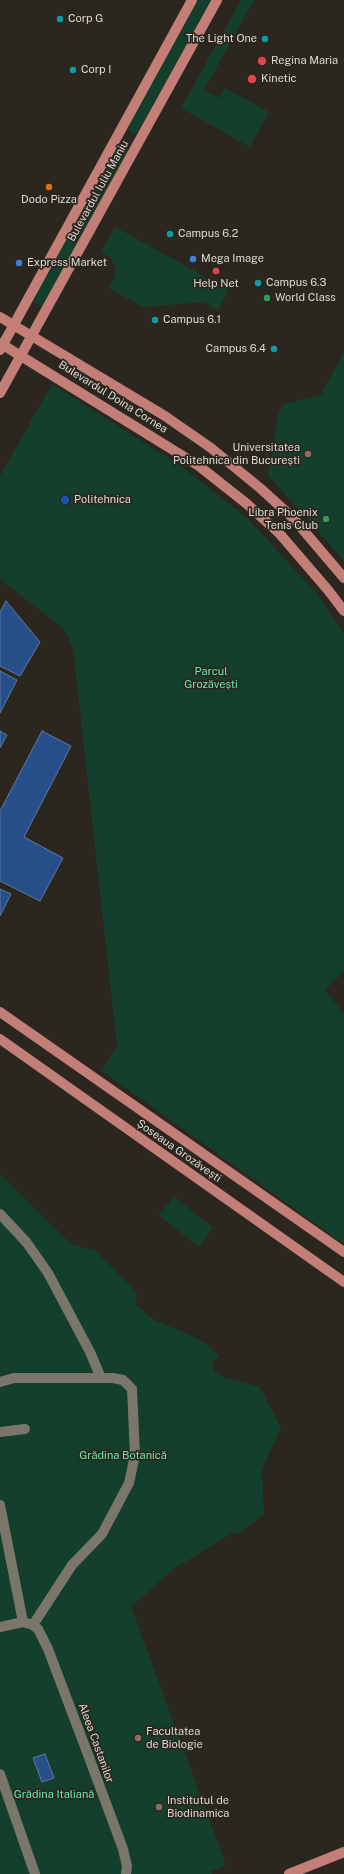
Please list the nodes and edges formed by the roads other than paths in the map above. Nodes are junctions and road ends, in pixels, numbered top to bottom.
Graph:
1 (192, 0) edge
2 (217, 0) edge
3 (0, 317) edge
4 (14, 325) junction
5 (32, 336) junction
6 (1, 346) edge
7 (21, 355) junction
8 (0, 393) edge
9 (344, 578) edge
10 (344, 611) edge
11 (0, 1012) edge
12 (0, 1039) edge
13 (0, 1214) edge
14 (344, 1252) edge
15 (344, 1282) edge
16 (101, 1378) junction
17 (0, 1382) edge
18 (25, 1429) dead end
19 (0, 1432) edge
20 (0, 1505) edge
21 (28, 1624) junction
22 (0, 1627) edge
23 (0, 1774) edge
24 (344, 1852) edge
25 (35, 1874) edge
26 (126, 1874) edge
27 (290, 1874) edge

1 - 4 main road, Bulevardul Iuliu Maniu
2 - 5 main road, Bulevardul Iuliu Maniu
3 - 4 main road, Bulevardul Doina Cornea
4 - 5 main road, Bulevardul Doina Cornea
4 - 6 main road, Bulevardul Iuliu Maniu
5 - 7 main road, Bulevardul Iuliu Maniu
5 - 9 main road, Bulevardul Doina Cornea
6 - 7 main road, Bulevardul Doina Cornea
7 - 8 main road, Bulevardul Iuliu Maniu
7 - 10 main road, Bulevardul Doina Cornea
11 - 14 main road, Șoseaua Grozăvești
12 - 15 main road, Șoseaua Grozăvești
13 - 16 street
16 - 17 street
16 - 21 street
18 - 19 street
20 - 21 street
21 - 22 street
21 - 26 street, Aleea Castanilor
23 - 25 street
24 - 27 main road

